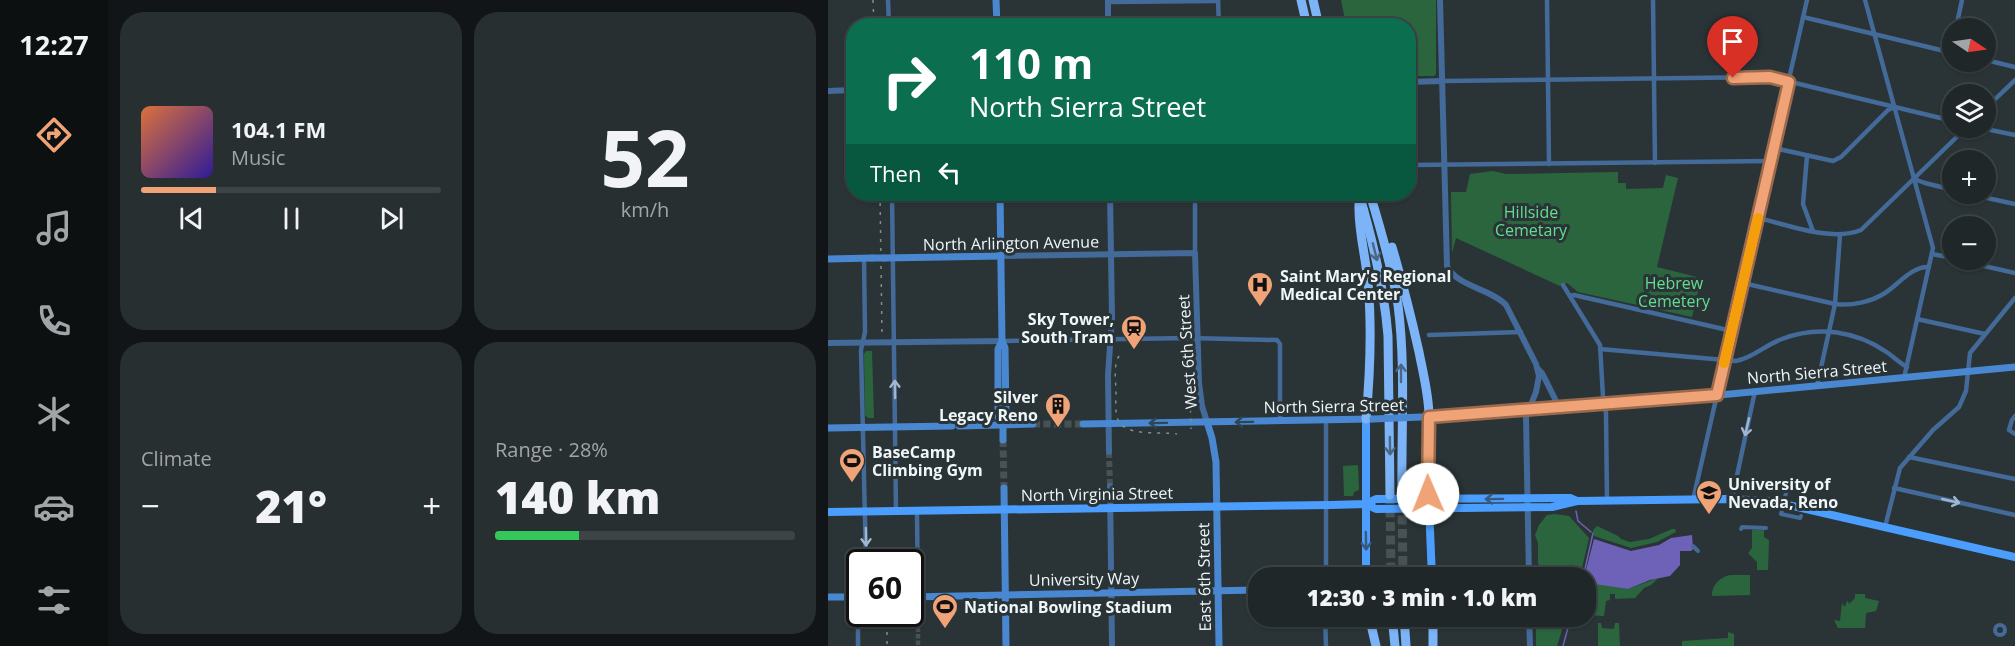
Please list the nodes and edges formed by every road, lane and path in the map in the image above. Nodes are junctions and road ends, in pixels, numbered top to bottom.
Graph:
1 (888, 0) edge
2 (996, 0) edge
3 (1301, 0) edge
4 (1314, 0) edge
5 (1440, 0) edge
6 (1547, 0) edge
7 (1653, 0) edge
8 (1807, 0) edge
9 (1865, 0) edge
10 (1962, 0) edge
11 (1108, 1) edge
12 (1218, 1) edge
13 (1803, 17) junction
14 (889, 18) edge
15 (997, 18) edge
16 (1108, 18) edge
17 (1219, 18) edge
18 (1305, 18) edge
19 (1317, 18) edge
20 (1958, 18) edge
21 (1875, 34) junction
22 (1942, 50) edge
23 (1996, 62) edge
24 (2015, 67) edge
25 (1654, 79) junction
26 (1548, 80) junction
27 (2015, 80) edge
28 (1442, 81) junction
29 (1416, 82) edge
30 (1789, 82) junction
31 (846, 90) edge
32 (828, 91) edge
33 (1996, 98) edge
34 (1895, 107) junction
35 (1942, 118) edge
36 (1996, 131) edge
37 (2015, 135) edge
38 (1956, 138) edge
39 (1774, 148) junction
40 (1808, 156) junction
41 (1771, 161) junction
42 (1655, 163) junction
43 (1549, 164) junction
44 (1416, 165) edge
45 (1444, 165) junction
46 (1914, 179) junction
47 (1942, 187) edge
48 (1996, 200) edge
49 (892, 201) edge
50 (1000, 201) edge
51 (1110, 201) edge
52 (1195, 201) edge
53 (1359, 201) edge
54 (1361, 201) edge
55 (1372, 201) edge
56 (1377, 201) edge
57 (2015, 204) edge
58 (1758, 218) junction
59 (1813, 231) junction
60 (1840, 235) junction
61 (1195, 254) junction
62 (1932, 254) junction
63 (1111, 255) junction
64 (1000, 256) junction
65 (1942, 256) edge
66 (868, 258) junction
67 (892, 258) junction
68 (828, 259) edge
69 (1929, 267) junction
70 (1996, 269) edge
71 (2015, 273) edge
72 (1743, 283) junction
73 (1563, 285) dead end
74 (1570, 296) junction
75 (2015, 298) edge
76 (1835, 304) junction
77 (1917, 319) junction
78 (1732, 331) junction
79 (1829, 331) junction
80 (1521, 332) junction
81 (1429, 334) dead end
82 (1985, 334) junction
83 (1197, 339) junction
84 (1111, 340) junction
85 (1002, 341) junction
86 (894, 342) junction
87 (828, 343) edge
88 (862, 343) junction
89 (1600, 348) junction
90 (1725, 361) junction
91 (1907, 367) junction
92 (2015, 368) edge
93 (1538, 369) junction
94 (1968, 372) junction
95 (1904, 378) junction
96 (1817, 386) junction
97 (1755, 391) junction
98 (1717, 395) junction
99 (1604, 404) junction
100 (1560, 407) junction
101 (1528, 410) junction
102 (2015, 416) edge
103 (1425, 417) junction
104 (1370, 419) junction
105 (1326, 420) junction
106 (1280, 421) junction
107 (1207, 422) junction
108 (1033, 424) tunnel mouth
109 (1083, 424) tunnel mouth
110 (1108, 424) junction
111 (1003, 425) junction
112 (863, 427) junction
113 (895, 427) junction
114 (828, 428) edge
115 (2012, 433) edge
116 (1003, 440) tunnel mouth
117 (1109, 452) tunnel mouth
118 (1909, 457) junction
119 (2015, 479) edge
120 (1789, 480) dead end
121 (1110, 486) tunnel mouth
122 (1004, 488) tunnel mouth
123 (1894, 488) junction
124 (1390, 495) tunnel mouth
125 (1402, 495) tunnel mouth
126 (1693, 500) junction
127 (1732, 500) junction
128 (1607, 501) junction
129 (1528, 503) junction
130 (1366, 504) junction
131 (1429, 504) junction
132 (1326, 505) junction
133 (1216, 507) junction
134 (1110, 508) junction
135 (1004, 509) junction
136 (865, 511) junction
137 (896, 511) junction
138 (917, 511) junction
139 (828, 512) edge
140 (2015, 515) edge
141 (1801, 516) dead end
142 (1885, 527) junction
143 (1766, 528) dead end
144 (1741, 529) dead end
145 (1693, 546) dead end
146 (866, 549) edge
147 (916, 549) edge
148 (1698, 551) dead end
149 (2015, 557) edge
150 (1326, 567) edge
151 (1366, 567) edge
152 (1432, 567) edge
153 (1528, 567) edge
154 (1218, 591) junction
155 (1248, 591) edge
156 (1112, 593) junction
157 (1006, 595) junction
158 (846, 596) edge
159 (828, 597) edge
160 (924, 597) edge
161 (858, 627) edge
162 (1325, 627) edge
163 (1372, 627) edge
164 (1393, 627) edge
165 (1405, 627) edge
166 (1433, 627) edge
167 (1529, 627) edge
168 (858, 646) edge
169 (1006, 646) edge
170 (1112, 646) edge
171 (1219, 646) edge
172 (1326, 646) edge
173 (1376, 646) edge
174 (1395, 646) edge
175 (1406, 646) edge
176 (1433, 646) edge
177 (1530, 646) edge

1 - 14 street
2 - 15 main road
3 - 18 highway
4 - 19 highway
5 - 28 street
6 - 26 street
7 - 25 street
8 - 13 street
9 - 21 street
10 - 20 street
11 - 12 street
11 - 16 street
12 - 17 street
13 - 21 street
13 - 30 street
21 - 22 street
21 - 34 street
23 - 24 street
25 - 26 street
25 - 30 street
25 - 42 street
26 - 28 street
26 - 43 street
27 - 33 street
28 - 29 street
28 - 45 street
30 - 34 street
30 - 39 street
31 - 32 street
34 - 35 street
34 - 40 street
34 - 46 street
36 - 37 street
38 - 46 street
39 - 40 street
39 - 41 street
40 - 59 street
41 - 42 street
41 - 58 street
42 - 43 street
43 - 45 street
44 - 45 street
45 - 80 street
46 - 47 street
46 - 60 street
46 - 62 street
48 - 57 street
49 - 67 street
50 - 64 main road
51 - 63 street
52 - 61 street, West 6th Street
53 - 104 highway
54 -> 124 highway
125 -> 55 highway
56 - 103 highway
58 - 59 street
58 - 72 street
59 - 60 street
60 - 76 street
61 - 63 street, North Arlington Avenue
61 - 83 street, West 6th Street
62 - 65 street
62 - 69 street
63 - 64 street, North Arlington Avenue
63 - 84 street
64 - 67 main road, North Arlington Avenue
64 - 85 main road
66 - 67 main road, North Arlington Avenue, bridge
66 - 68 main road, North Arlington Avenue
66 - 88 street
67 - 86 street
69 - 76 street
69 - 77 street
70 - 71 street
72 - 76 street
72 - 78 street
73 - 74 street
74 - 78 street
74 - 89 street
75 - 82 street
76 - 79 street
77 - 82 street
77 - 91 street
78 - 90 street
79 - 90 street
79 - 91 street
79 - 96 street
80 - 81 street
80 - 93 street
82 - 94 street
83 - 84 street
83 - 106 street
83 - 107 street, West 6th Street
84 - 85 street
84 - 110 street
85 - 86 street
85 - 111 main road
86 - 88 street
113 -> 86 street
87 - 88 street
88 - 112 street
89 - 90 street
89 - 99 street
90 - 98 street
91 - 95 street
92 - 94 main road, North Sierra Street
93 - 100 street
93 - 101 street
94 - 95 main road, North Sierra Street
94 - 118 street
95 - 96 main road, North Sierra Street
96 - 97 main road, North Sierra Street
97 - 98 main road, North Sierra Street
97 -> 127 street
98 - 99 main road, North Sierra Street
98 - 126 street
99 - 100 main road, North Sierra Street
99 - 128 street
100 - 101 main road, North Sierra Street
101 - 103 main road, North Sierra Street
101 - 129 street
102 - 115 street
103 - 104 main road, North Sierra Street, bridge
103 - 131 main road
104 - 105 main road, North Sierra Street
104 - 130 main road
105 - 106 main road, North Sierra Street
105 - 132 street
106 -> 107 main road, North Sierra Street
107 -> 110 main road, North Sierra Street
107 - 133 main road, West 6th Street
108 - 111 main road
109 - 110 main road, North Sierra Street
110 - 117 street
111 - 113 main road
111 - 116 main road
112 - 113 main road
112 - 114 main road
112 - 136 street
113 - 137 street
118 - 119 street
118 - 123 street
120 - 141 street, bridge
121 - 134 street
122 - 135 main road
123 -> 140 street
123 - 142 street
126 - 127 main road, North Virginia Street
126 - 128 main road, North Virginia Street
127 - 142 main road, North Virginia Street
128 - 129 main road, North Virginia Street
129 - 131 main road, North Virginia Street
129 - 153 street
130 - 131 main road, North Virginia Street
130 - 132 main road, North Virginia Street
130 -> 151 main road
131 - 152 main road
132 - 133 main road, North Virginia Street
132 - 150 street
133 - 134 main road, North Virginia Street
133 - 154 main road, East 6th Street
134 - 135 main road, North Virginia Street
134 - 156 street
135 - 138 main road, North Virginia Street
135 - 157 main road
136 - 137 main road, North Virginia Street
136 - 139 main road, North Virginia Street
136 -> 146 street
137 - 138 main road, North Virginia Street
138 - 147 street
142 - 149 main road, North Virginia Street
143 - 144 street
145 - 148 street
154 - 155 main road, University Way
154 - 156 main road, University Way
154 - 171 main road, East 6th Street
156 - 157 main road, University Way
156 - 170 street
157 - 160 main road, University Way
157 - 169 main road
158 - 159 main road
161 - 168 street
162 - 172 street
163 - 173 highway
164 - 174 highway
165 - 175 highway
166 - 176 highway
167 - 177 street

